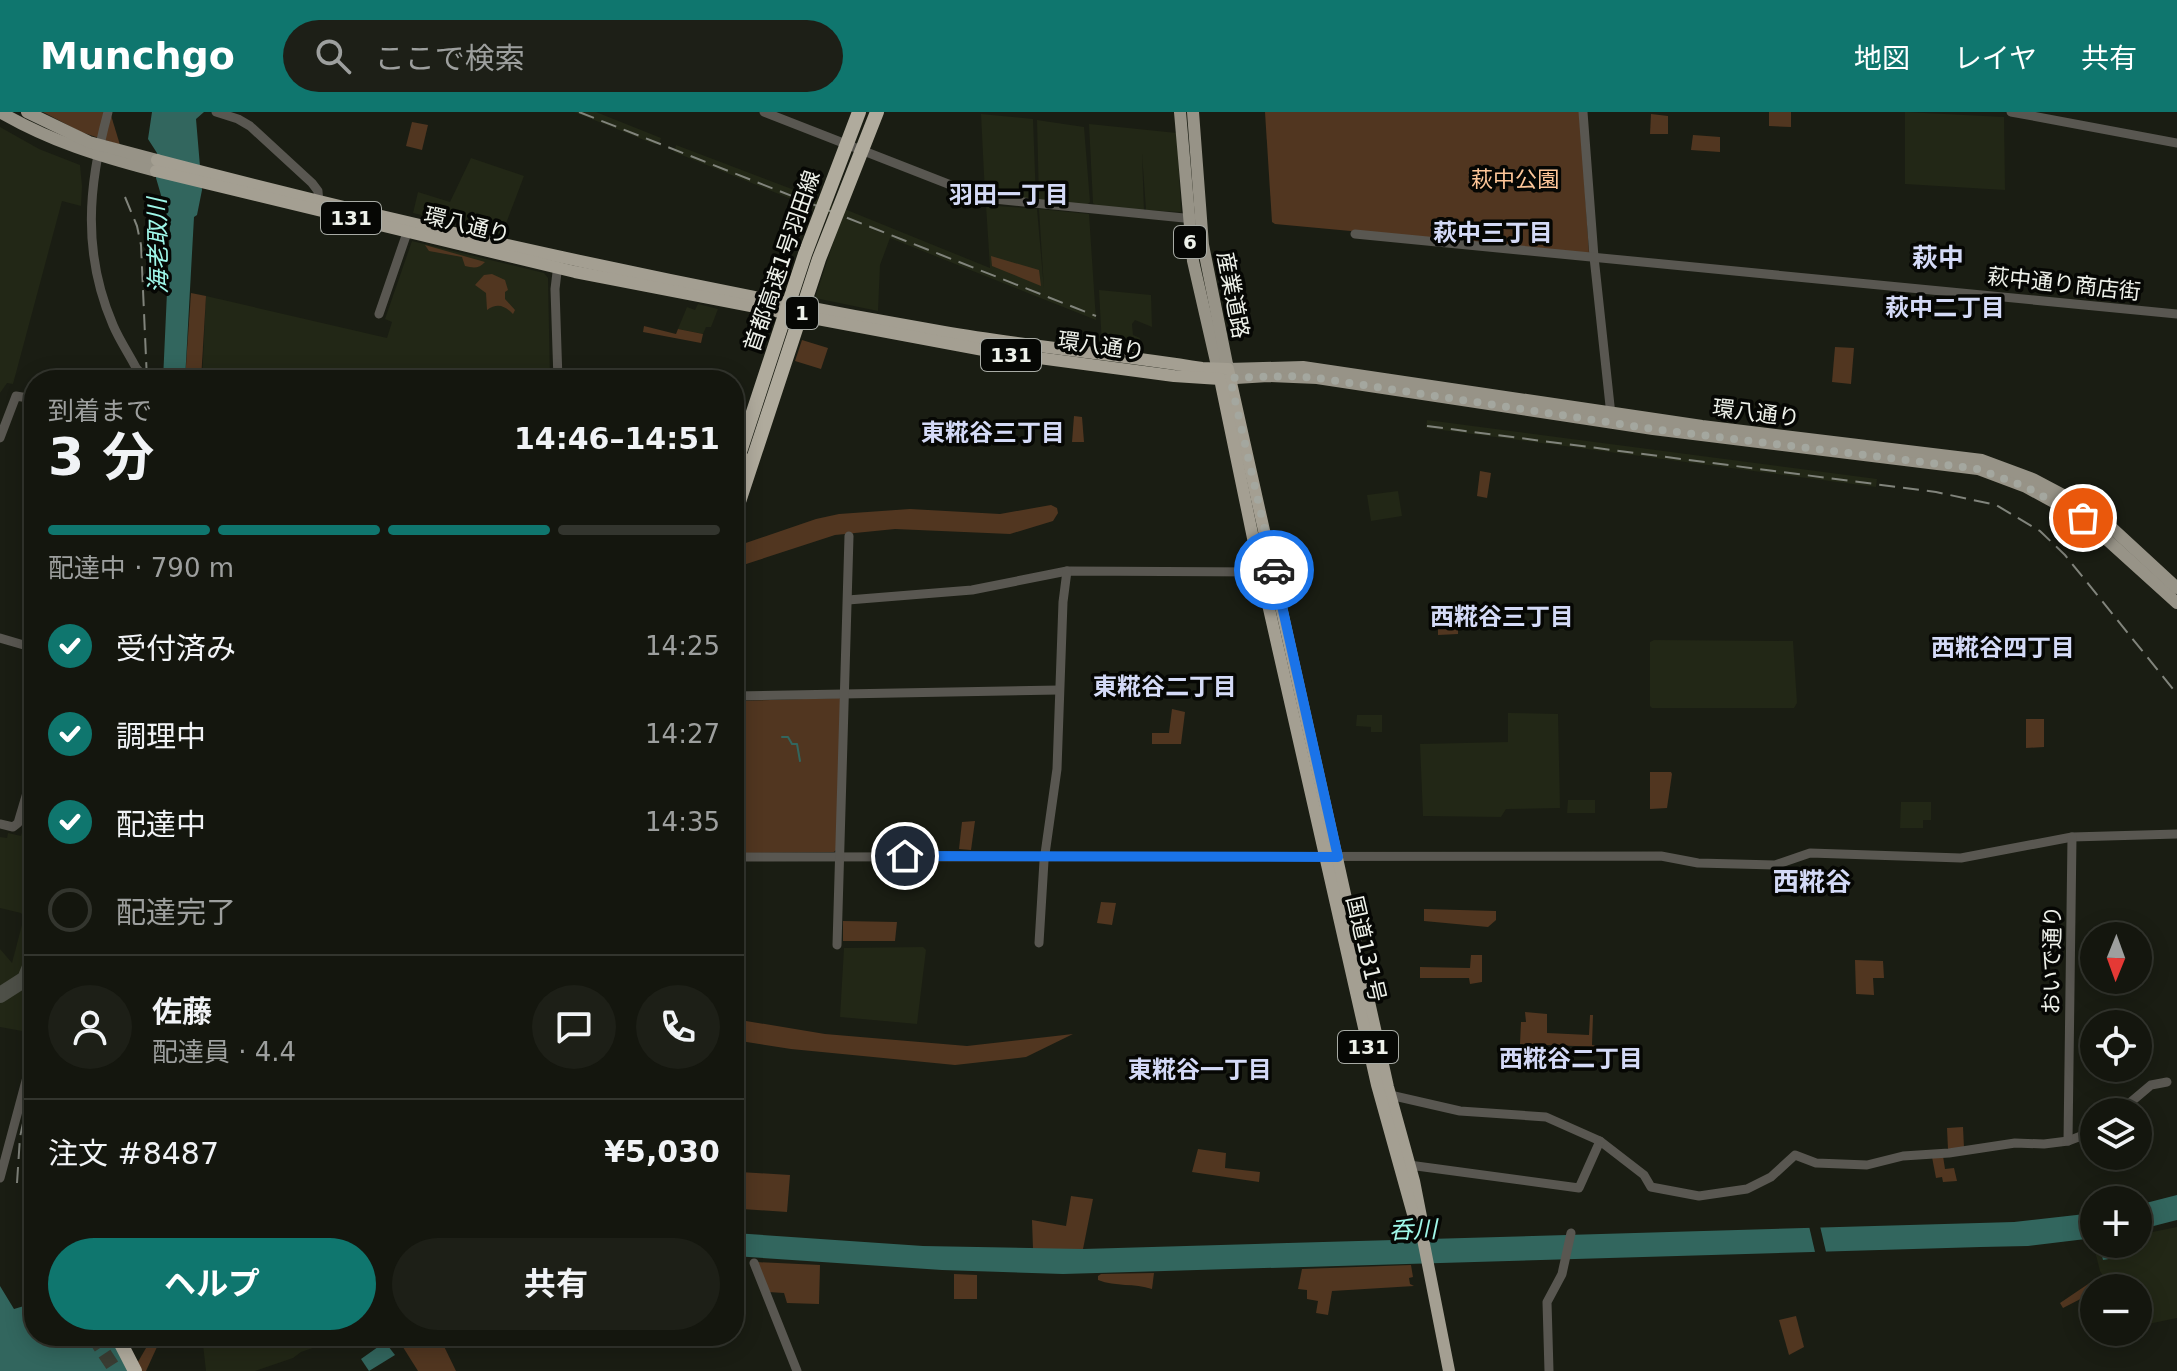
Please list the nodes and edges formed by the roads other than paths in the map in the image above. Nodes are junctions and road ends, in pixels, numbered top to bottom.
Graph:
1 (0, 112) edge
2 (27, 112) edge
3 (108, 112) edge
4 (216, 112) edge
5 (764, 112) edge
6 (859, 112) edge
7 (871, 112) edge
8 (1180, 112) edge
9 (1193, 112) edge
10 (1583, 112) edge
11 (2011, 112) edge
12 (2177, 143) edge
13 (98, 150) junction
14 (156, 165) joint
15 (319, 204) junction
16 (1195, 219) junction
17 (409, 226) junction
18 (1355, 234) dead end
19 (1594, 257) junction
20 (559, 262) junction
21 (795, 310) junction
22 (379, 314) dead end
23 (2177, 314) edge
24 (138, 370) edge
25 (558, 370) edge
26 (1224, 374) junction
27 (24, 397) edge
28 (1611, 418) junction
29 (0, 438) edge
30 (744, 456) edge
31 (744, 457) edge
32 (744, 487) edge
33 (849, 536) dead end
34 (1067, 571) junction
35 (1261, 572) junction
36 (2177, 588) edge
37 (848, 600) junction
38 (2177, 603) edge
39 (0, 638) edge
40 (24, 645) edge
41 (1059, 690) junction
42 (845, 694) junction
43 (744, 696) edge
44 (24, 803) edge
45 (0, 824) edge
46 (2177, 834) edge
47 (2072, 837) junction
48 (1045, 855) junction
49 (840, 856) junction
50 (744, 857) edge
51 (1331, 857) junction
52 (1039, 943) dead end
53 (837, 945) dead end
54 (2167, 1082) dead end
55 (24, 1088) edge
56 (1390, 1095) junction
57 (2136, 1098) edge
58 (2080, 1136) edge
59 (1600, 1141) junction
60 (2068, 1141) junction
61 (1409, 1165) junction
62 (0, 1178) edge
63 (1571, 1233) dead end
64 (1422, 1236) junction
65 (754, 1263) dead end
66 (122, 1346) edge
67 (135, 1371) edge
68 (797, 1371) edge
69 (1449, 1371) edge
70 (1549, 1371) edge

1 - 13 main road, 環八通り
2 - 13 main road, 環八通り
3 - 13 street
4 - 15 street
5 - 16 street
6 - 30 highway, 首都高速1号羽田線 / 1, bridge
7 - 21 highway, bridge
7 - 32 highway, 首都高速1号羽田線 / 1, bridge
8 - 16 main road, 産業道路 / 6
9 - 16 main road, 産業道路 / 6
10 - 19 street
11 - 12 street
13 - 14 main road, 環八通り
13 - 24 street
14 - 15 highway, 環八通り / 131
15 - 17 highway, 環八通り / 131
16 - 26 main road, 産業道路 / 6
17 - 20 highway, 環八通り / 131
17 - 22 street
18 - 19 street, 萩中通り商店街
19 - 23 street, 萩中通り商店街
19 - 28 street
20 - 21 highway, 環八通り / 131
20 - 25 street
21 - 26 highway, 環八通り / 131
21 - 31 highway
26 - 28 main road, 環八通り
26 - 35 highway, 産業道路 / 131
26 - 51 highway, 産業道路 / 131
27 - 29 street
28 - 36 main road, 環八通り
28 - 38 main road, 環八通り
33 - 37 street
34 - 35 street
34 - 37 street
34 - 41 street
35 - 51 highway, 産業道路 / 131
37 - 42 street
39 - 40 street
41 - 42 street
41 - 48 street
42 - 43 street
42 - 49 street
44 - 45 street
46 - 47 street
47 - 51 street
47 - 60 street, おいで通り
48 - 49 street
48 - 51 street
48 - 52 street
49 - 50 street
49 - 53 street
51 - 56 highway, 国道131号 / 131
51 - 64 highway, 国道131号 / 131
54 - 57 street
55 - 62 street
56 - 59 street
56 - 61 highway, 国道131号 / 131
58 - 60 street
59 - 60 street
59 - 61 street
61 - 64 highway, 国道131号 / 131
63 - 70 street
64 - 69 highway, 国道131号 / 131
65 - 68 street
66 - 67 highway

